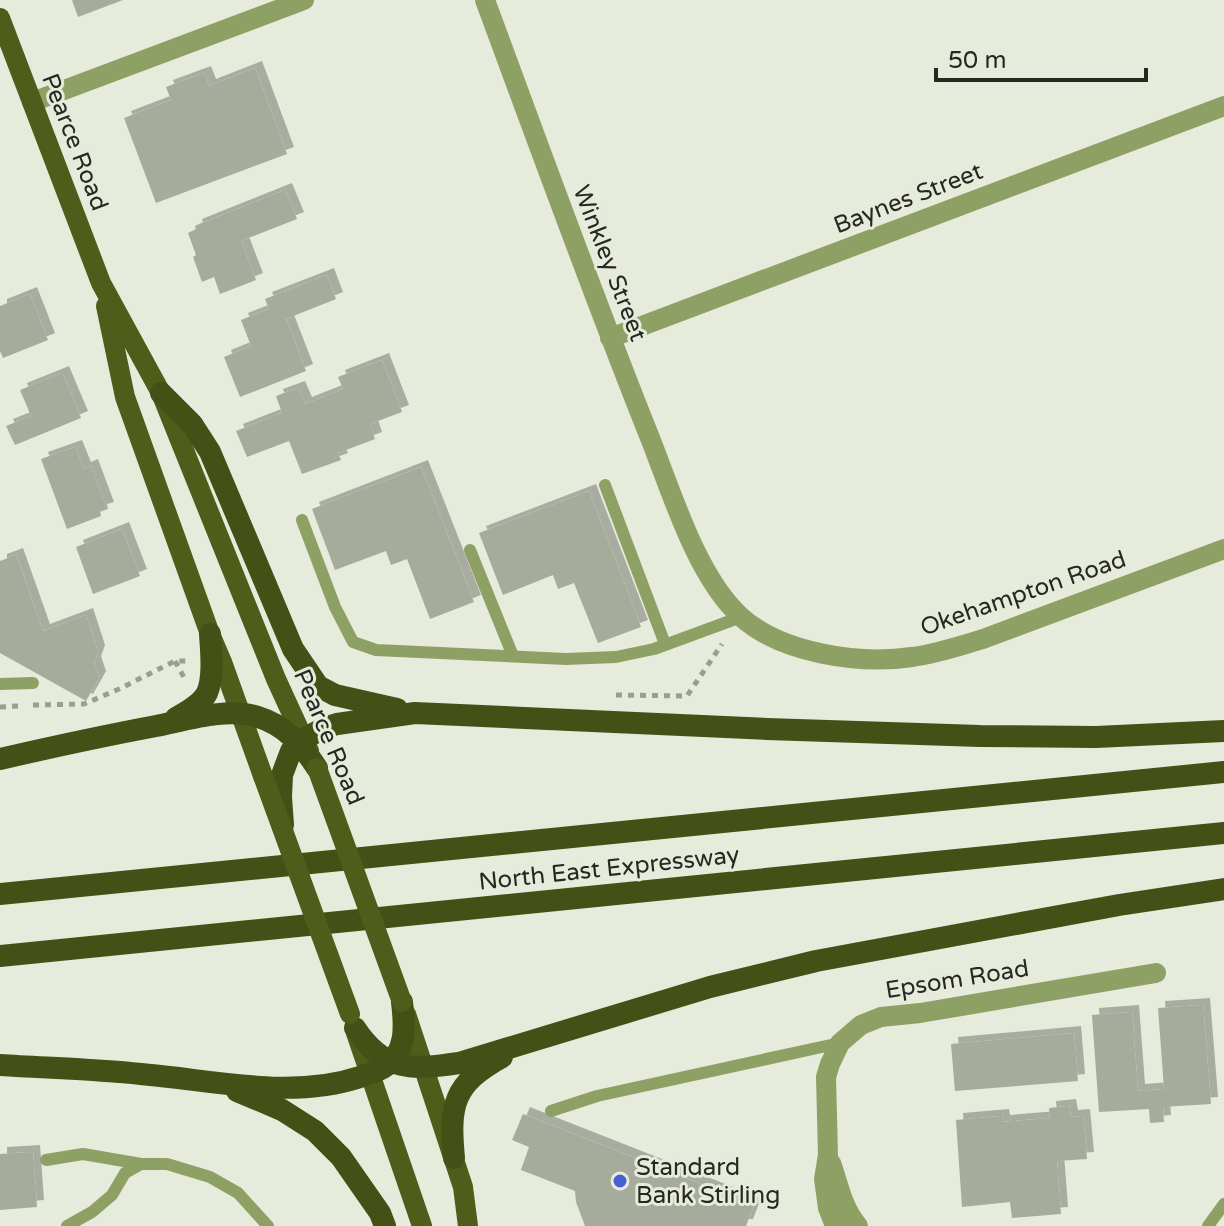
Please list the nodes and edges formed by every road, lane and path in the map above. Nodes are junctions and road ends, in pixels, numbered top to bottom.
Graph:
1 (304, 0) edge
2 (485, 0) edge
3 (0, 18) edge
4 (32, 102) junction
5 (1224, 106) edge
6 (101, 283) junction
7 (610, 338) junction
8 (161, 393) junction
9 (605, 485) dead end
10 (302, 520) dead end
11 (692, 542) joint
12 (1224, 549) edge
13 (470, 550) dead end
14 (741, 617) junction
15 (719, 625) junction
16 (210, 634) junction
17 (665, 644) junction
18 (513, 656) junction
19 (212, 662) junction
20 (33, 683) dead end
21 (0, 684) edge
22 (611, 694) dead end
23 (0, 707) edge
24 (415, 713) junction
25 (240, 714) junction
26 (168, 723) junction
27 (1224, 731) edge
28 (301, 740) junction
29 (0, 759) edge
30 (317, 768) joint
31 (1224, 772) edge
32 (273, 776) junction
33 (284, 830) joint
34 (1224, 833) edge
35 (1224, 889) edge
36 (0, 894) edge
37 (0, 956) edge
38 (1156, 973) dead end
39 (402, 1002) junction
40 (352, 1021) junction
41 (535, 1040) junction
42 (840, 1043) junction
43 (391, 1061) junction
44 (0, 1065) edge
45 (424, 1068) junction
46 (370, 1073) junction
47 (189, 1079) junction
48 (551, 1111) dead end
49 (828, 1155) junction
50 (454, 1158) junction
51 (46, 1160) dead end
52 (141, 1164) junction
53 (463, 1187) junction
54 (1224, 1204) edge
55 (67, 1226) edge
56 (268, 1226) edge
57 (385, 1226) edge
58 (422, 1226) edge
59 (468, 1226) edge
60 (483, 1226) edge
61 (835, 1226) edge
62 (858, 1226) edge
63 (1208, 1226) edge

1 - 4 street
2 - 7 street, Winkley Street
3 - 4 main road, Pearce Road
4 - 6 main road, Pearce Road
5 - 7 street, Baynes Street
6 - 8 main road, Pearce Road
6 - 16 main road, Pearce Road
7 - 11 street, Winkley Street
8 - 24 highway
8 - 28 main road, Pearce Road
9 - 17 lane
10 - 18 lane
11 - 14 street, Okehampton Road
12 - 14 street, Okehampton Road
13 - 18 lane
14 - 15 lane
15 - 17 lane
15 - 22 path
16 - 19 highway
16 - 25 main road, Pearce Road
17 - 18 lane
19 - 23 path
19 - 26 highway
20 - 21 lane
24 - 27 highway
24 - 28 highway
25 - 26 highway
25 - 28 highway
25 - 32 main road, Pearce Road
26 - 29 highway
28 - 30 highway
28 - 32 highway
30 - 39 main road, Pearce Road, bridge
31 - 36 highway, North East Expressway
32 - 33 highway
33 - 40 main road, bridge
34 - 37 highway, North East Expressway
35 - 41 highway
38 - 42 street, Epsom Road
39 - 43 highway
39 - 45 main road, Pearce Road
40 - 43 highway
40 - 46 main road
41 - 45 highway
41 - 50 highway
42 - 48 lane
42 - 49 street
43 - 45 highway
43 - 46 highway
44 - 47 highway
45 - 50 main road, Pearce Road
46 - 47 highway
46 - 58 main road
47 - 57 highway
49 - 61 street
49 - 62 street
50 - 53 main road, Pearce Road
51 - 52 lane
52 - 55 lane
52 - 56 lane
53 - 59 main road, Pearce Road
53 - 60 main road
54 - 63 lane

